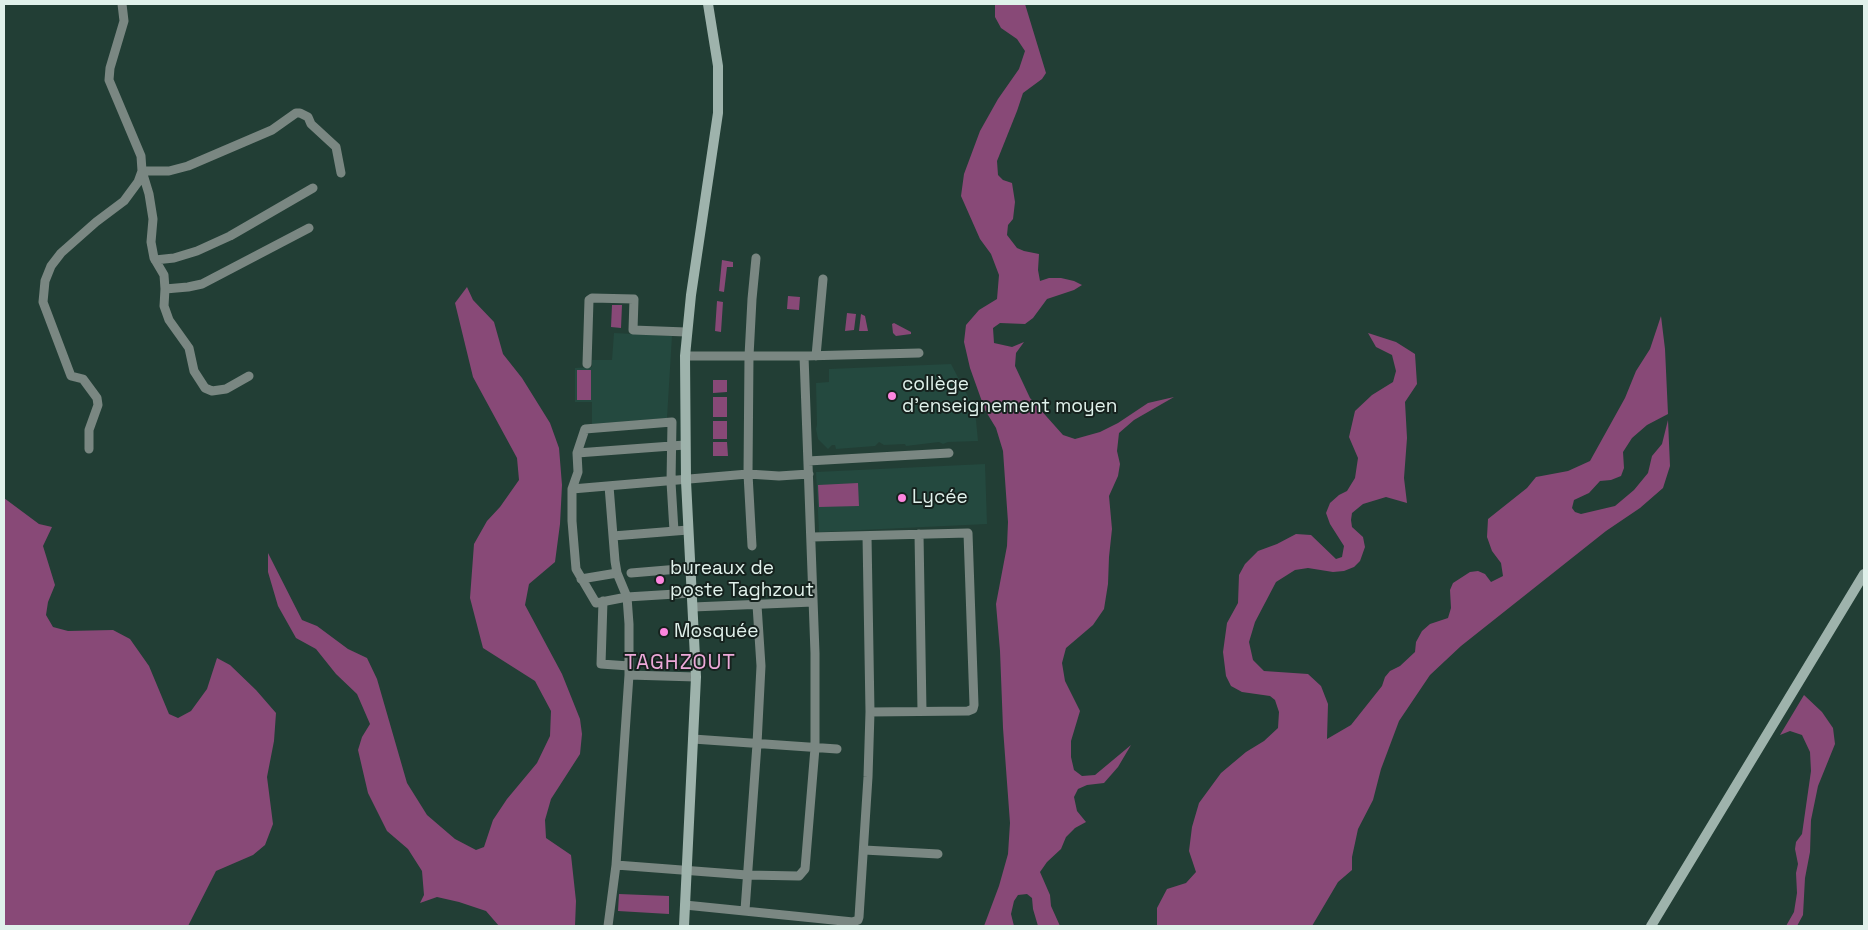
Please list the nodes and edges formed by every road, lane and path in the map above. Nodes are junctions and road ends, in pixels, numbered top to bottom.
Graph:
1 (122, 4) edge
2 (708, 4) edge
3 (142, 171) junction
4 (341, 173) dead end
5 (313, 188) dead end
6 (309, 228) dead end
7 (756, 258) dead end
8 (155, 260) junction
9 (823, 280) dead end
10 (166, 289) junction
11 (686, 332) junction
12 (919, 353) dead end
13 (685, 356) junction
14 (749, 356) junction
15 (804, 356) junction
16 (816, 356) junction
17 (587, 364) dead end
18 (249, 376) dead end
19 (685, 445) junction
20 (671, 446) junction
21 (89, 449) dead end
22 (577, 453) junction
23 (949, 453) dead end
24 (808, 461) junction
25 (748, 474) junction
26 (808, 474) junction
27 (686, 481) junction
28 (671, 482) junction
29 (609, 486) junction
30 (572, 489) junction
31 (688, 530) junction
32 (674, 531) junction
33 (920, 534) junction
34 (613, 536) junction
35 (867, 536) junction
36 (812, 537) junction
37 (752, 546) dead end
38 (691, 568) junction
39 (631, 572) dead end
40 (617, 573) junction
41 (1864, 574) edge
42 (581, 579) junction
43 (692, 594) junction
44 (627, 597) junction
45 (603, 601) junction
46 (813, 602) junction
47 (757, 605) junction
48 (693, 607) junction
49 (629, 670) junction
50 (696, 677) junction
51 (922, 711) junction
52 (870, 712) junction
53 (693, 739) junction
54 (757, 744) junction
55 (815, 748) junction
56 (837, 749) dead end
57 (864, 850) junction
58 (938, 854) dead end
59 (616, 865) junction
60 (687, 870) junction
61 (747, 876) junction
62 (685, 905) junction
63 (746, 910) junction
64 (608, 926) edge
65 (684, 926) edge
66 (1651, 926) edge

1 - 3 street
2 - 11 main road
3 - 4 street
3 - 8 street
3 - 21 street
5 - 8 street
6 - 10 street
7 - 14 street
8 - 10 street
9 - 16 street
10 - 18 street
11 - 13 main road
11 - 17 street
12 - 16 street
13 - 14 street
13 - 19 main road
14 - 15 street
14 - 25 street
15 - 16 street
15 - 24 street
19 - 20 street
19 - 27 main road
20 - 22 street
20 - 22 street
20 - 28 street
22 - 30 street
23 - 24 street
24 - 26 street
25 - 26 street
25 - 27 street
25 - 37 street
26 - 36 street
27 - 28 street
27 - 31 main road
28 - 29 street
28 - 32 street
29 - 30 street
29 - 34 street
30 - 42 street
31 - 32 street
31 - 38 main road
32 - 34 street
33 - 35 street
33 - 51 street
33 - 51 street
34 - 40 street
35 - 36 street
35 - 52 street
36 - 46 street
38 - 39 street
38 - 43 main road
40 - 42 street
40 - 44 street
41 - 66 main road
42 - 45 street
43 - 44 street
43 - 48 main road
44 - 45 street
44 - 49 street
45 - 49 street
46 - 47 street
46 - 55 street
47 - 48 street
47 - 54 street
48 - 50 main road
49 - 50 street
49 - 59 street
50 - 53 main road
51 - 52 street
52 - 57 street
53 - 54 street
53 - 60 main road
54 - 55 street
54 - 61 street
55 - 56 street
55 - 61 street
57 - 58 street
57 - 63 street
59 - 60 street
59 - 64 street
60 - 61 street
60 - 62 main road
61 - 63 street
62 - 63 street
62 - 65 main road

